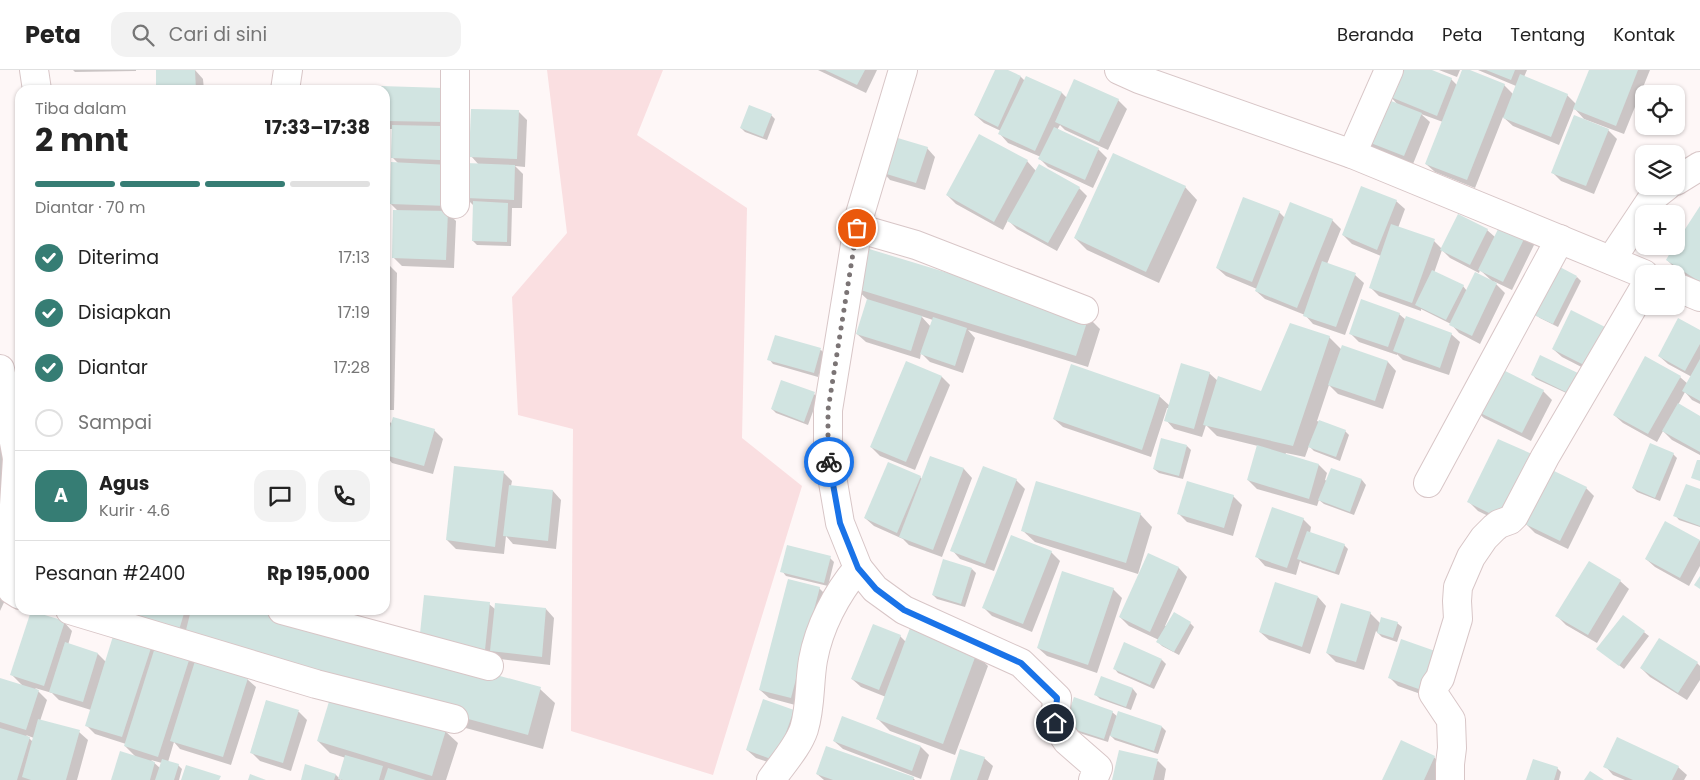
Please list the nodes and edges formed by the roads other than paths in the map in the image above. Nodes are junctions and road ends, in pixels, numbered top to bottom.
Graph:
1 (34, 70) edge
2 (288, 70) edge
3 (455, 70) edge
4 (903, 70) edge
5 (1389, 70) edge
6 (1134, 73) edge
7 (36, 85) edge
8 (286, 85) edge
9 (1352, 154) junction
10 (1700, 166) edge
11 (1685, 176) edge
12 (1656, 195) edge
13 (455, 204) dead end
14 (857, 228) junction
15 (1560, 239) junction
16 (1611, 260) junction
17 (1635, 270) edge
18 (1685, 290) edge
19 (1700, 296) edge
20 (1635, 304) edge
21 (1084, 310) dead end
22 (0, 369) edge
23 (15, 443) edge
24 (1428, 483) dead end
25 (15, 543) edge
26 (858, 568) junction
27 (15, 592) edge
28 (87, 615) edge
29 (300, 615) edge
30 (489, 666) dead end
31 (454, 719) dead end
32 (771, 780) edge
33 (1093, 780) edge
34 (1450, 780) edge

1 - 7 street
2 - 8 street
3 - 13 street
4 - 14 street
5 - 9 street
6 - 9 street
9 - 15 street
10 - 11 street
12 - 16 street
14 - 21 street
14 - 26 street
15 - 16 street
15 - 24 street
16 - 17 street
18 - 19 street
20 - 34 street
22 - 23 street
25 - 27 street
26 - 32 street
26 - 33 street
28 - 31 street
29 - 30 street

